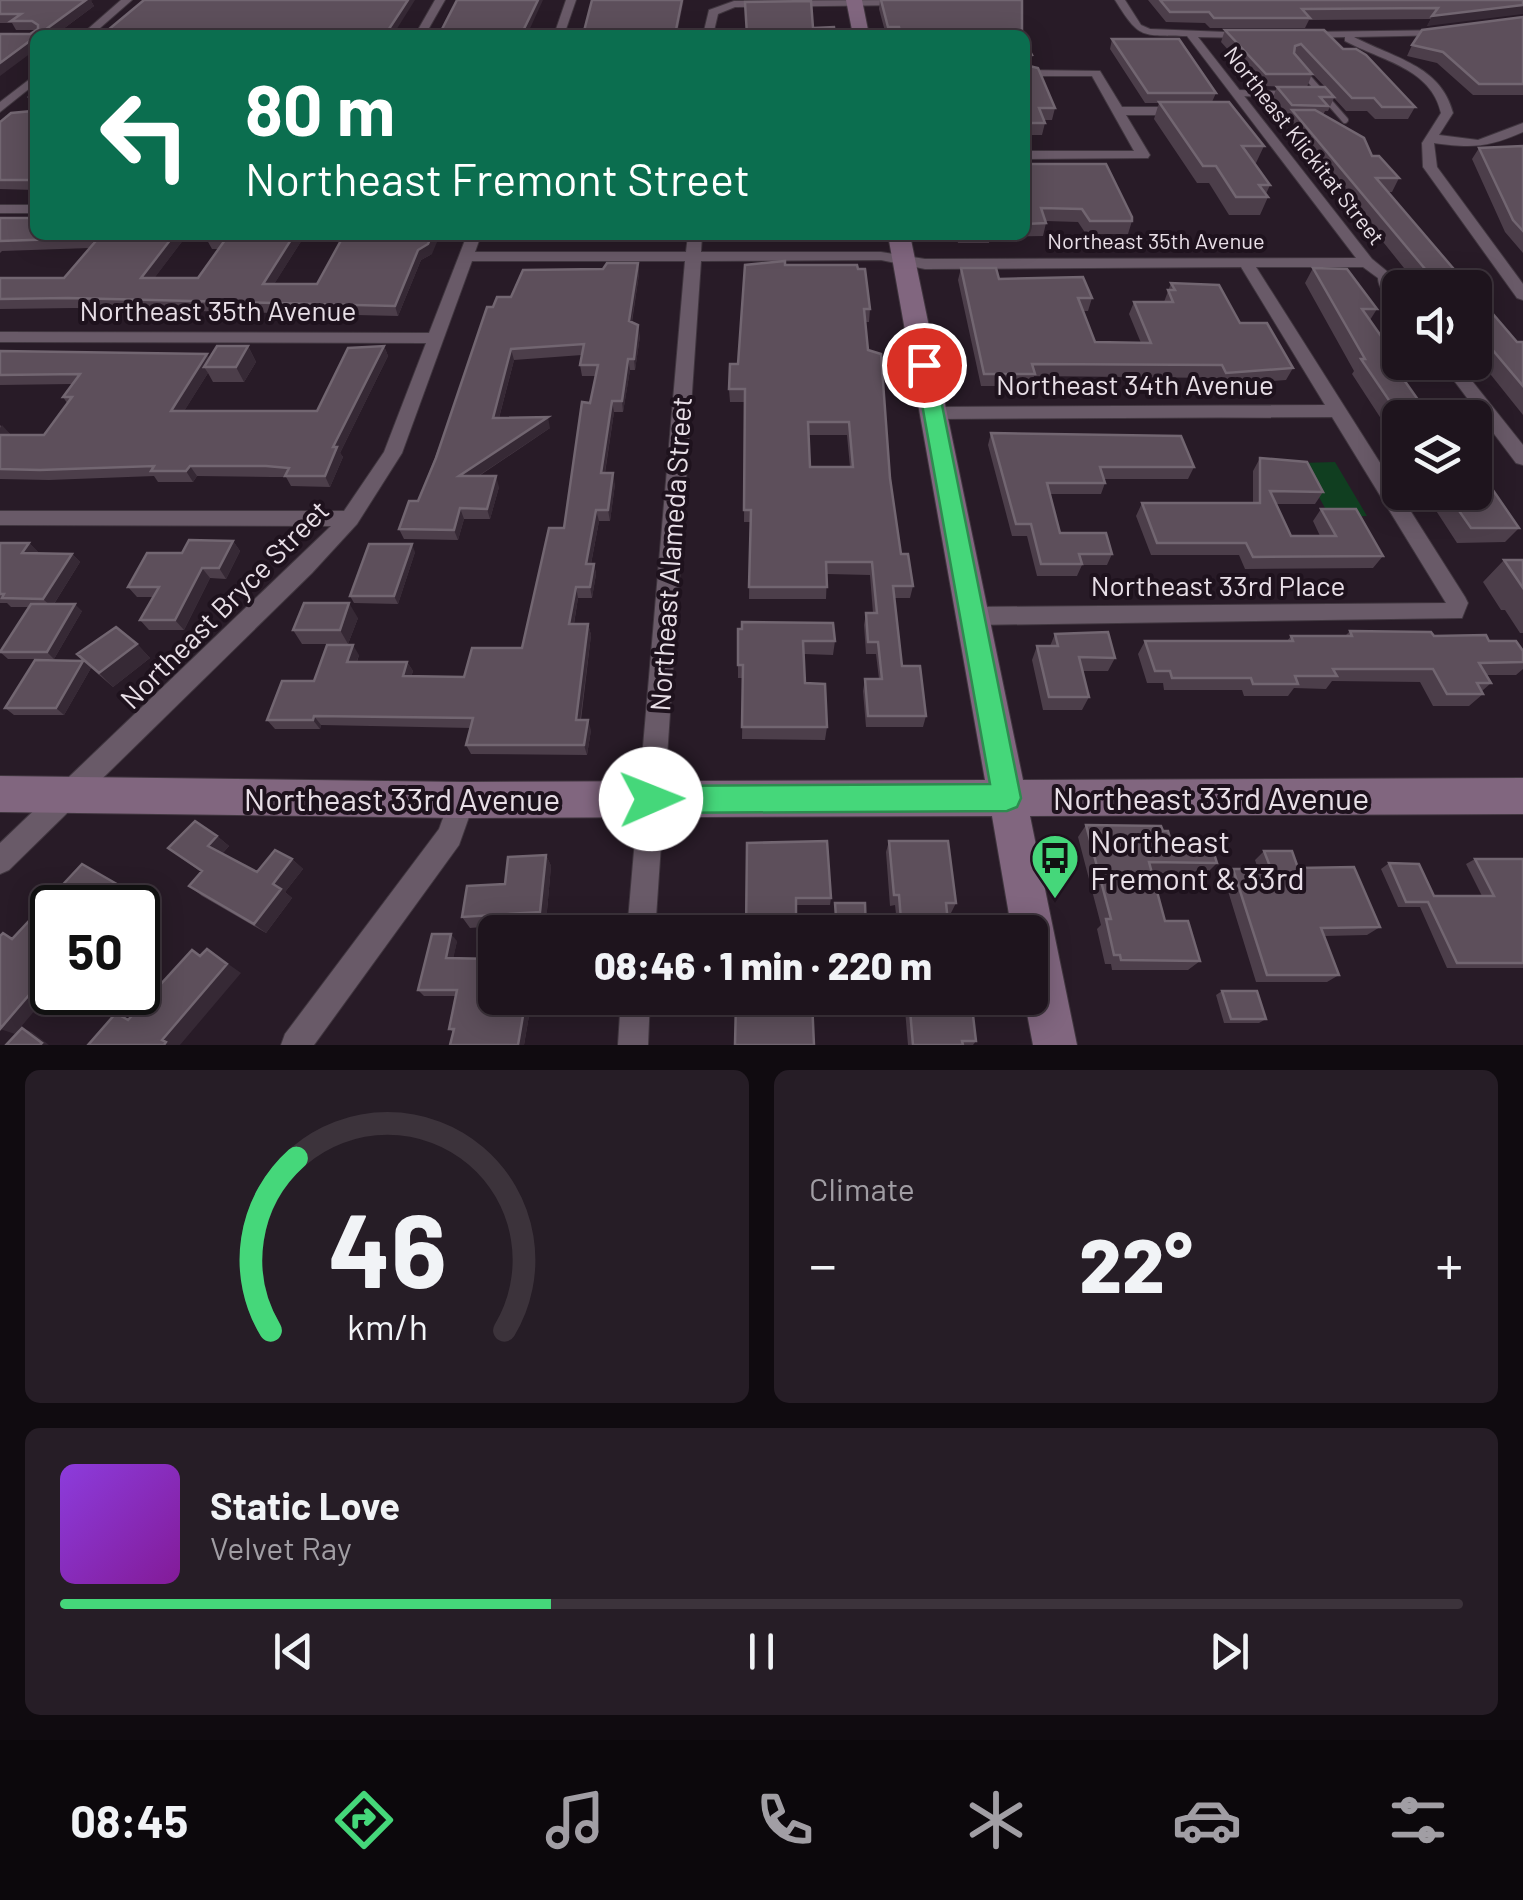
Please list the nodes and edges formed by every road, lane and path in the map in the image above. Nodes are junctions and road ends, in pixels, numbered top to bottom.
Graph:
1 (128, 0) edge
2 (440, 0) edge
3 (571, 0) edge
4 (1120, 0) edge
5 (854, 2) edge
6 (923, 3) edge
7 (718, 4) edge
8 (92, 30) edge
9 (423, 30) edge
10 (561, 30) edge
11 (709, 30) edge
12 (860, 30) edge
13 (1459, 31) edge
14 (1191, 35) junction
15 (1268, 35) edge
16 (1287, 35) edge
17 (1344, 35) junction
18 (1295, 64) edge
19 (1030, 73) edge
20 (30, 83) edge
21 (1236, 93) junction
22 (1288, 94) edge
23 (1305, 94) edge
24 (1322, 94) junction
25 (0, 111) edge
26 (1118, 111) junction
27 (1193, 111) edge
28 (1231, 111) edge
29 (1250, 111) junction
30 (20, 114) edge
31 (1346, 120) dead end
32 (1523, 127) edge
33 (1432, 137) junction
34 (1030, 155) edge
35 (0, 209) edge
36 (30, 209) edge
37 (472, 240) edge
38 (694, 245) edge
39 (902, 248) edge
40 (466, 256) junction
41 (1244, 262) junction
42 (1367, 262) junction
43 (1382, 276) edge
44 (1523, 295) edge
45 (0, 337) edge
46 (436, 338) junction
47 (1462, 380) edge
48 (934, 412) junction
49 (1338, 412) junction
50 (1523, 458) edge
51 (0, 518) edge
52 (350, 519) junction
53 (973, 616) junction
54 (0, 794) edge
55 (69, 795) junction
56 (1523, 796) edge
57 (1007, 798) junction
58 (651, 799) junction
59 (462, 800) junction
60 (0, 861) edge
61 (642, 915) edge
62 (635, 1015) edge
63 (296, 1045) edge
64 (632, 1045) edge
65 (1055, 1045) edge

1 - 8 street
2 - 9 street
3 - 10 street
4 - 14 street, Northeast Klickitat Street
5 - 6 street
5 - 7 street
5 - 12 main road
7 - 11 street
13 - 17 street
14 - 15 street
14 - 21 street, Northeast Klickitat Street
16 - 17 street
17 - 33 street
18 - 24 lane
19 - 26 street
20 - 25 street
21 - 22 lane
21 - 29 street, Northeast Klickitat Street
23 - 24 lane
24 - 31 lane
25 - 30 street
26 - 27 street
26 - 34 street
28 - 29 street
29 - 42 street, Northeast Klickitat Street
32 - 33 street
33 - 44 street
35 - 36 street
37 - 40 street, Northeast Bryce Street
38 - 39 street, Northeast 35th Avenue
38 - 40 street, Northeast 35th Avenue
38 - 58 street, Northeast Alameda Street
39 - 41 street, Northeast 35th Avenue
39 - 48 main road
40 - 46 street, Northeast Bryce Street
41 - 42 street, Northeast 35th Avenue
41 - 49 street
42 - 43 street, Northeast Klickitat Street
45 - 46 street, Northeast 35th Avenue
46 - 52 street, Northeast Bryce Street
47 - 50 street
48 - 49 street, Northeast 34th Avenue
48 - 53 main road
49 - 53 street, Northeast 33rd Place
51 - 52 street
52 - 55 street, Northeast Bryce Street
53 - 57 main road
54 - 55 main road, Northeast 33rd Avenue
55 - 59 main road, Northeast 33rd Avenue
55 - 60 street, Northeast Bryce Street
56 - 57 main road, Northeast 33rd Avenue
57 - 58 main road, Northeast 33rd Avenue
57 - 65 main road
58 - 59 main road, Northeast 33rd Avenue
58 - 61 street, Northeast Alameda Street
59 - 63 street
62 - 64 street

